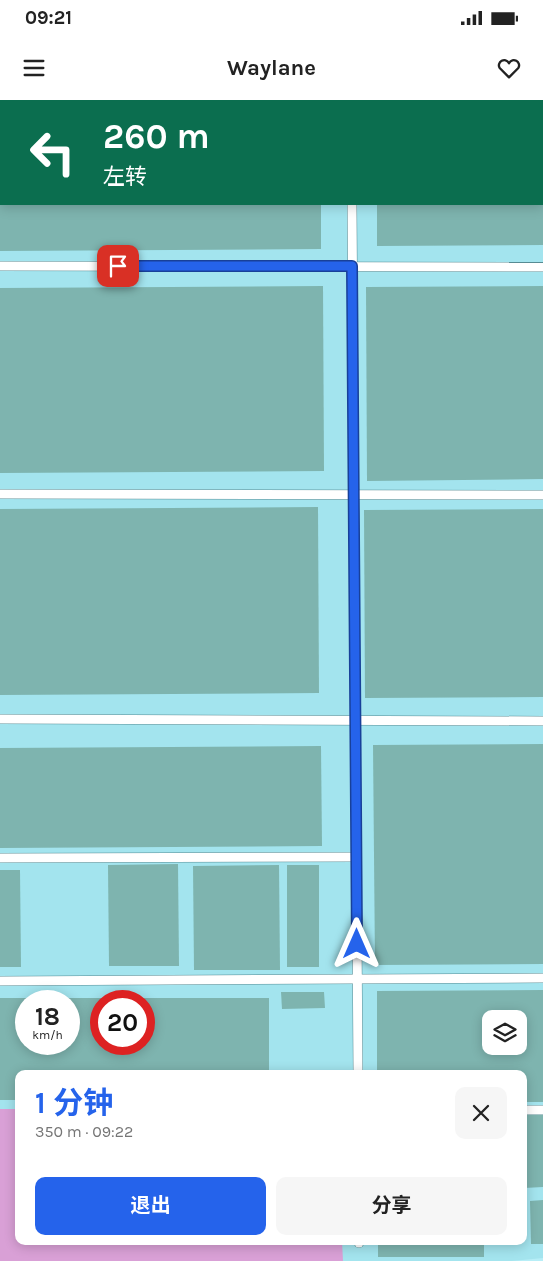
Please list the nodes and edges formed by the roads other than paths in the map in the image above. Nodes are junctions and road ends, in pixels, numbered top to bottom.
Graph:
1 (352, 205) edge
2 (0, 266) edge
3 (352, 266) junction
4 (543, 267) edge
5 (0, 494) edge
6 (354, 495) junction
7 (543, 495) edge
8 (0, 719) edge
9 (355, 720) junction
10 (543, 721) edge
11 (356, 857) junction
12 (0, 858) edge
13 (543, 978) edge
14 (357, 979) junction
15 (0, 981) edge
16 (358, 1070) edge
17 (527, 1110) edge
18 (543, 1110) edge

1 - 3 lane
2 - 3 lane
3 - 4 lane
3 - 6 lane
5 - 6 lane
6 - 7 lane
6 - 9 lane
8 - 9 lane
9 - 10 lane
9 - 11 lane
11 - 12 lane
11 - 14 lane
13 - 14 lane
14 - 15 lane
14 - 16 lane
17 - 18 lane

